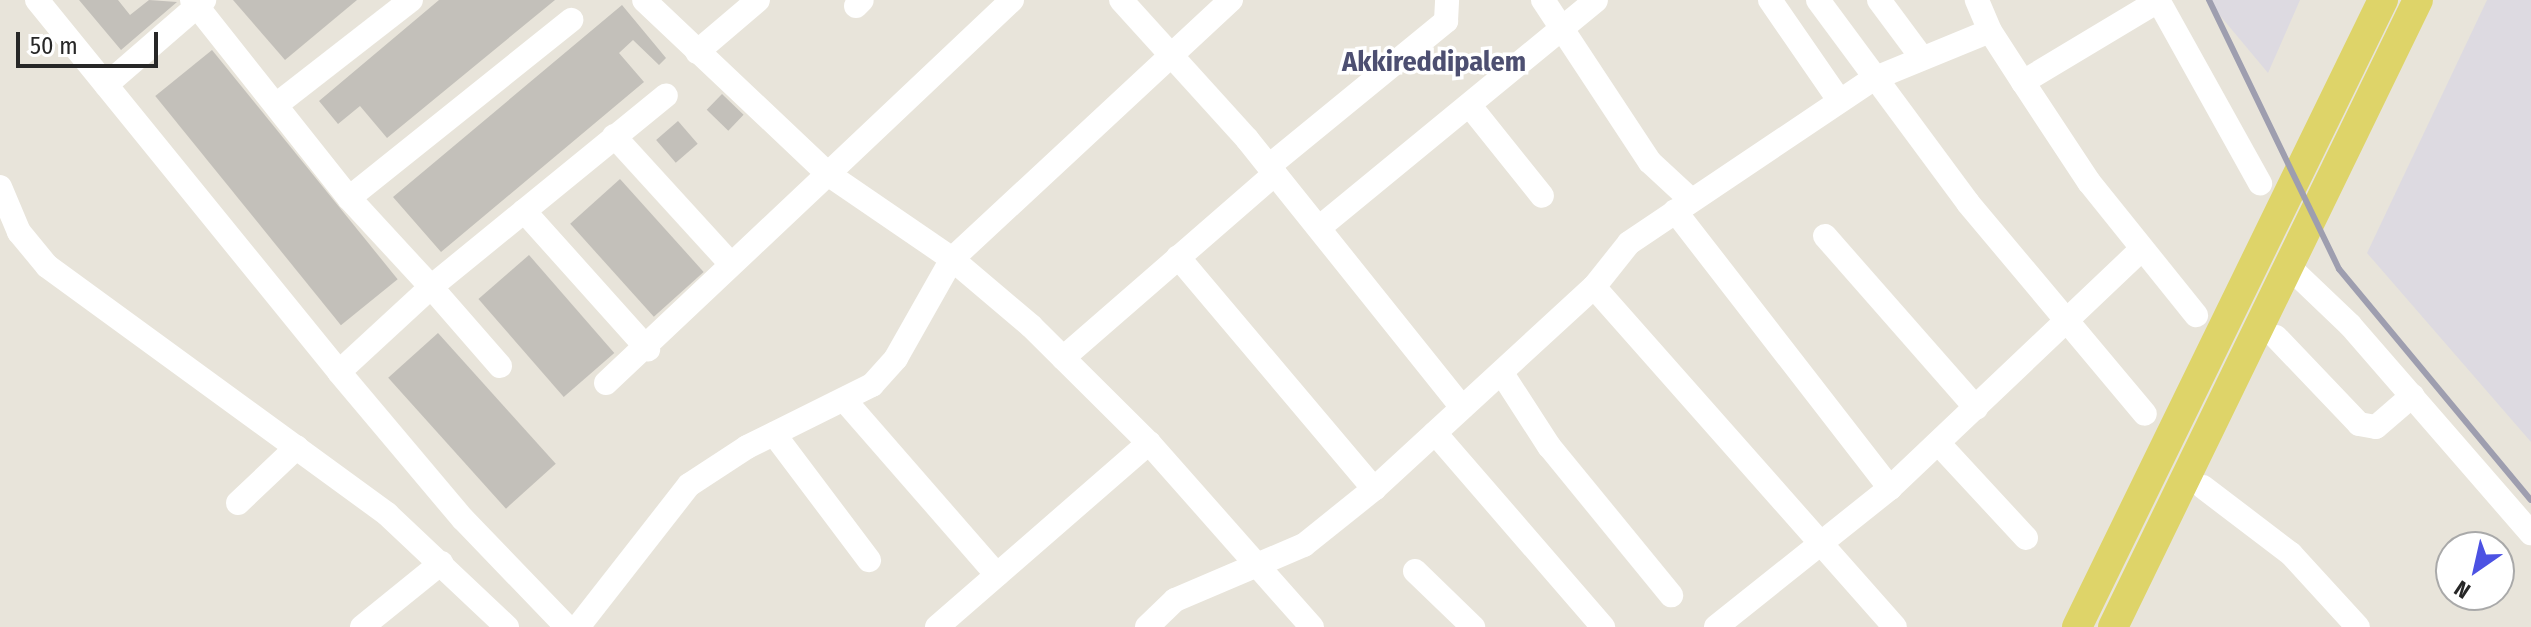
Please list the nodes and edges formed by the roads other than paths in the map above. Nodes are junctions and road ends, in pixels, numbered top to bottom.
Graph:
1 (37, 0) edge
2 (411, 0) edge
3 (644, 0) edge
4 (758, 0) edge
5 (1012, 0) edge
6 (1121, 0) edge
7 (1231, 0) edge
8 (1447, 0) edge
9 (1543, 0) edge
10 (1596, 0) edge
11 (1770, 0) edge
12 (1818, 0) edge
13 (1879, 0) edge
14 (1977, 0) edge
15 (2383, 0) edge
16 (2418, 0) edge
17 (2158, 1) edge
18 (198, 2) edge
19 (1202, 9) edge
20 (571, 20) dead end
21 (1563, 31) junction
22 (1990, 31) junction
23 (1168, 51) junction
24 (697, 52) junction
25 (1922, 58) junction
26 (1873, 79) junction
27 (2023, 82) junction
28 (106, 85) junction
29 (666, 95) dead end
30 (1839, 100) junction
31 (276, 105) junction
32 (1470, 106) junction
33 (614, 136) junction
34 (1272, 170) junction
35 (828, 174) junction
36 (2260, 183) dead end
37 (0, 187) edge
38 (1542, 196) dead end
39 (349, 198) junction
40 (1683, 205) junction
41 (524, 211) junction
42 (1320, 227) junction
43 (1825, 236) dead end
44 (2141, 250) junction
45 (1178, 257) junction
46 (952, 259) junction
47 (730, 263) junction
48 (2287, 265) junction
49 (431, 287) junction
50 (1594, 287) junction
51 (2196, 315) dead end
52 (2066, 325) junction
53 (2276, 337) dead end
54 (648, 349) junction
55 (1063, 358) junction
56 (500, 366) dead end
57 (339, 372) junction
58 (1503, 375) junction
59 (606, 383) dead end
60 (2412, 396) junction
61 (847, 403) junction
62 (1462, 407) junction
63 (1976, 408) junction
64 (2145, 414) dead end
65 (1435, 433) junction
66 (774, 434) junction
67 (1149, 443) junction
68 (1939, 444) junction
69 (297, 447) junction
70 (2203, 487) dead end
71 (1890, 488) junction
72 (1374, 489) junction
73 (238, 503) dead end
74 (2531, 533) edge
75 (2026, 538) dead end
76 (1823, 546) junction
77 (869, 560) dead end
78 (441, 563) junction
79 (1252, 565) junction
80 (1415, 571) dead end
81 (997, 575) junction
82 (1671, 595) dead end
83 (502, 625) edge
84 (2350, 625) edge
85 (362, 627) edge
86 (567, 627) edge
87 (578, 627) edge
88 (937, 627) edge
89 (1147, 627) edge
90 (1312, 627) edge
91 (1473, 627) edge
92 (1603, 627) edge
93 (1716, 627) edge
94 (1895, 627) edge
95 (2077, 627) edge
96 (2113, 627) edge

1 - 28 street
2 - 31 street
3 - 24 street
4 - 24 street
5 - 35 street
6 - 23 street
7 - 19 street
8 - 34 street
9 - 21 street
10 - 21 street
11 - 30 street
12 - 26 street
13 - 25 street
14 - 22 street
15 - 95 main road
16 - 48 main road
17 - 27 street
17 - 36 street
18 - 28 street
18 - 31 street
19 - 23 street
20 - 39 street
21 - 32 street
21 - 40 street
22 - 25 street
22 - 27 street
23 - 34 street
23 - 46 street
24 - 35 street
25 - 26 street
26 - 30 street
26 - 52 street
27 - 44 street
28 - 57 street
29 - 33 street
30 - 40 street
31 - 39 street
32 - 38 street
32 - 42 street
33 - 41 street
33 - 47 street
34 - 42 street
34 - 45 street
35 - 46 street
35 - 47 street
37 - 69 street
39 - 49 street
40 - 50 street
40 - 71 street
41 - 49 street
41 - 54 street
42 - 62 street
43 - 63 street
44 - 51 street
44 - 52 street
45 - 55 street
45 - 72 street
46 - 55 street
46 - 61 street
47 - 54 street
48 - 60 street
48 - 96 main road
49 - 56 street
49 - 57 street
50 - 58 street
50 - 76 street
52 - 63 street
52 - 64 street
53 - 60 street
54 - 59 street
55 - 67 street
57 - 86 street
58 - 62 street
58 - 82 street
60 - 74 street
61 - 66 street
61 - 81 street
62 - 65 street
63 - 68 street
65 - 72 street
65 - 92 street
66 - 77 street
66 - 87 street
67 - 79 street
67 - 81 street
68 - 71 street
68 - 75 street
69 - 73 street
69 - 78 street
70 - 84 street
71 - 76 street
72 - 79 street
76 - 93 street
76 - 94 street
78 - 83 street
78 - 85 street
79 - 89 street
79 - 90 street
80 - 91 street
81 - 88 street

